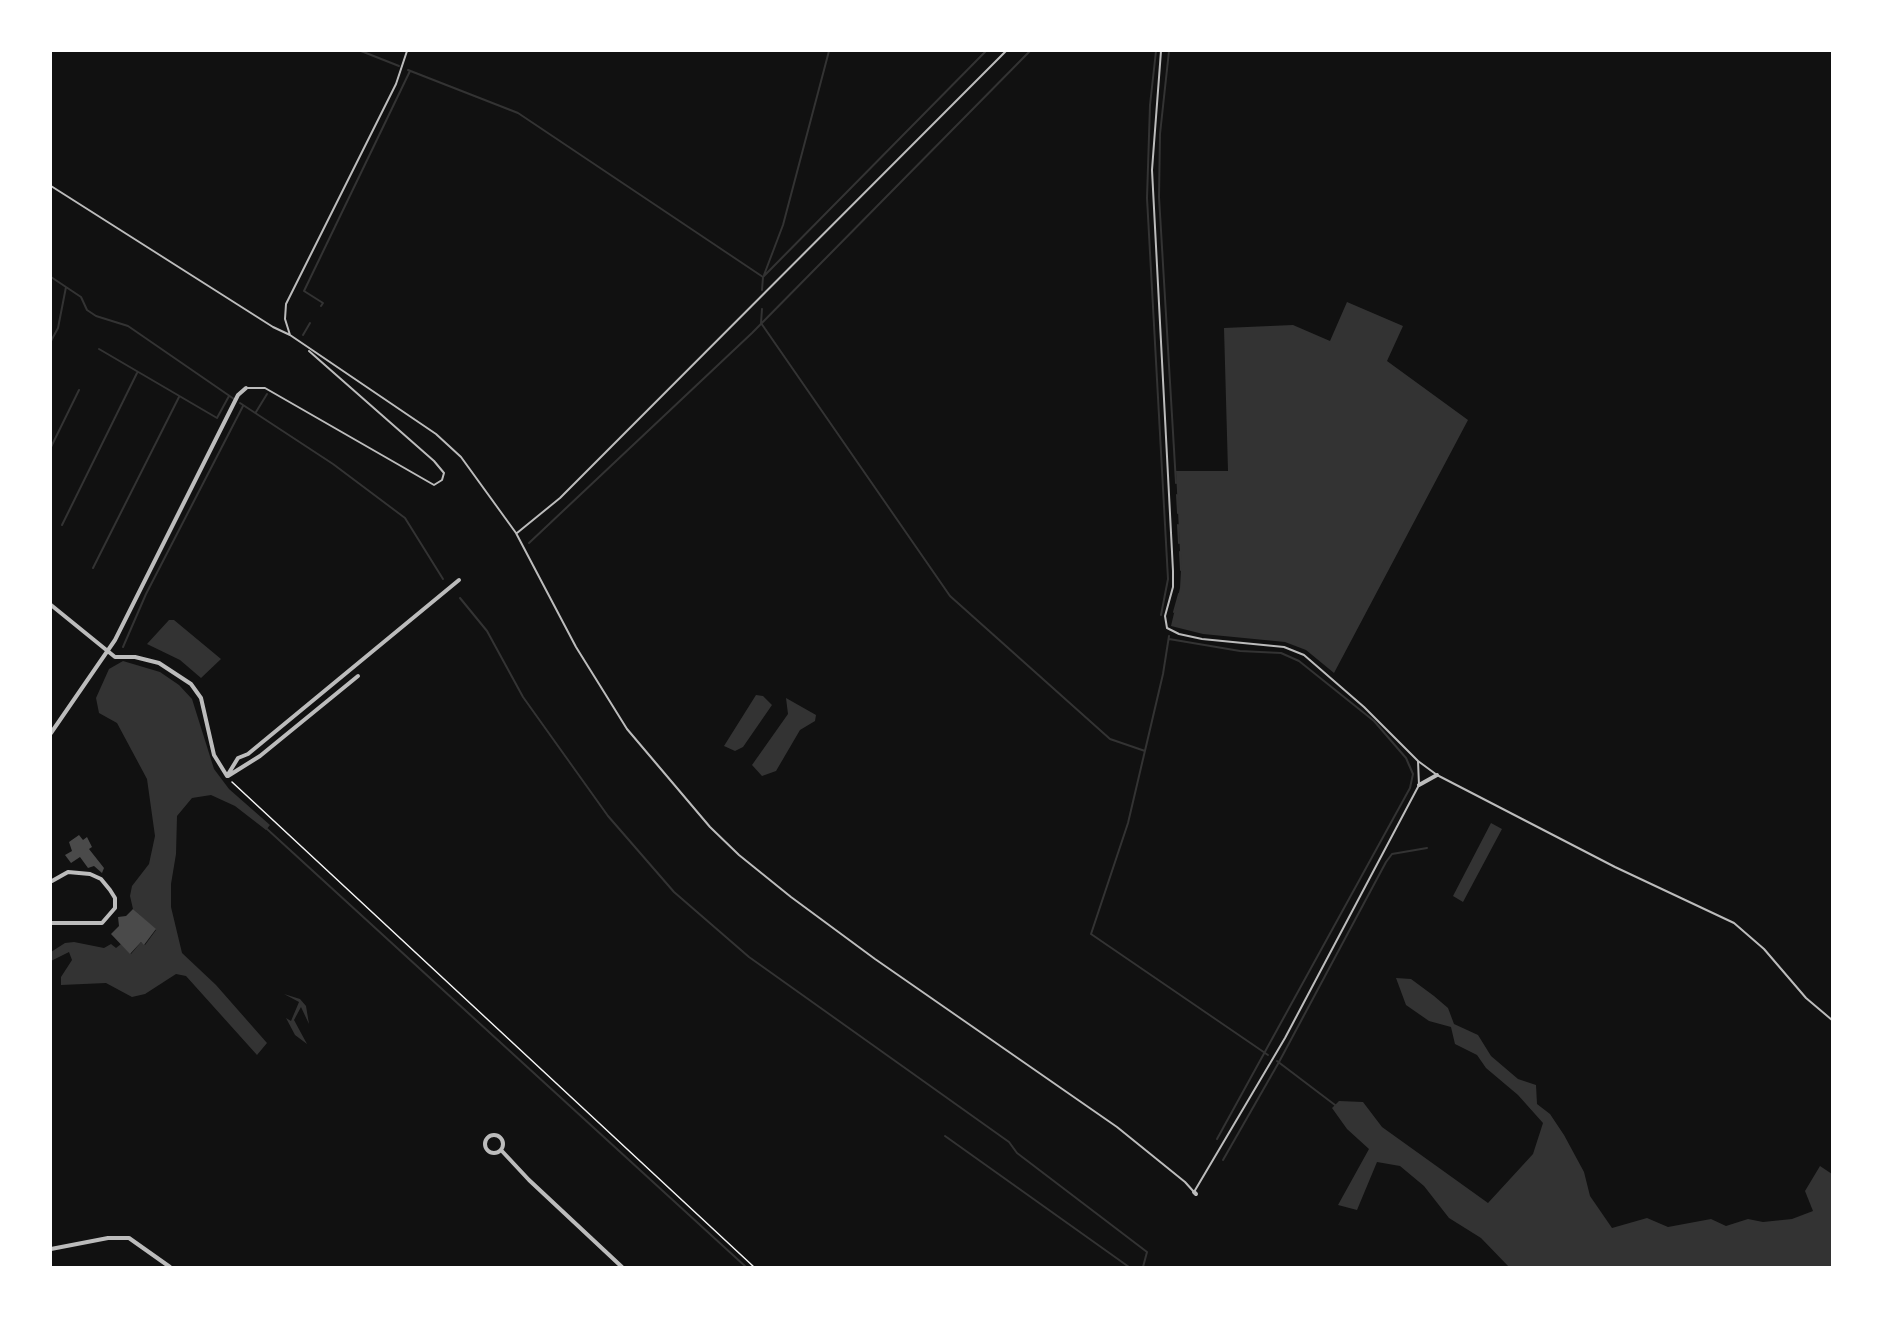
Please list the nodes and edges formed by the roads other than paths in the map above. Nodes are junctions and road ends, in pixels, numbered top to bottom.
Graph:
1 (407, 51) edge
2 (1006, 51) edge
3 (1161, 51) edge
4 (51, 186) edge
5 (290, 335) junction
6 (304, 347) junction
7 (246, 388) joint
8 (516, 533) junction
9 (459, 580) dead end
10 (51, 604) edge
11 (107, 652) junction
12 (358, 676) dead end
13 (51, 733) edge
14 (1418, 761) junction
15 (1437, 775) junction
16 (227, 776) junction
17 (1419, 785) junction
18 (52, 882) edge
19 (51, 923) edge
20 (1832, 1020) edge
21 (501, 1150) junction
22 (51, 1249) edge
23 (170, 1267) edge
24 (622, 1267) edge

1 - 5 lane
2 - 8 lane
3 - 14 lane
4 - 5 lane
5 - 6 lane
6 - 7 lane
6 - 8 lane
7 - 11 street
8 - 17 lane
9 - 16 street
10 - 11 street
11 - 13 street
11 - 16 street
12 - 16 street
14 - 15 lane
14 - 17 lane
15 - 17 street
15 - 20 lane
18 - 19 street
21 - 21 street
21 - 24 street
22 - 23 street

